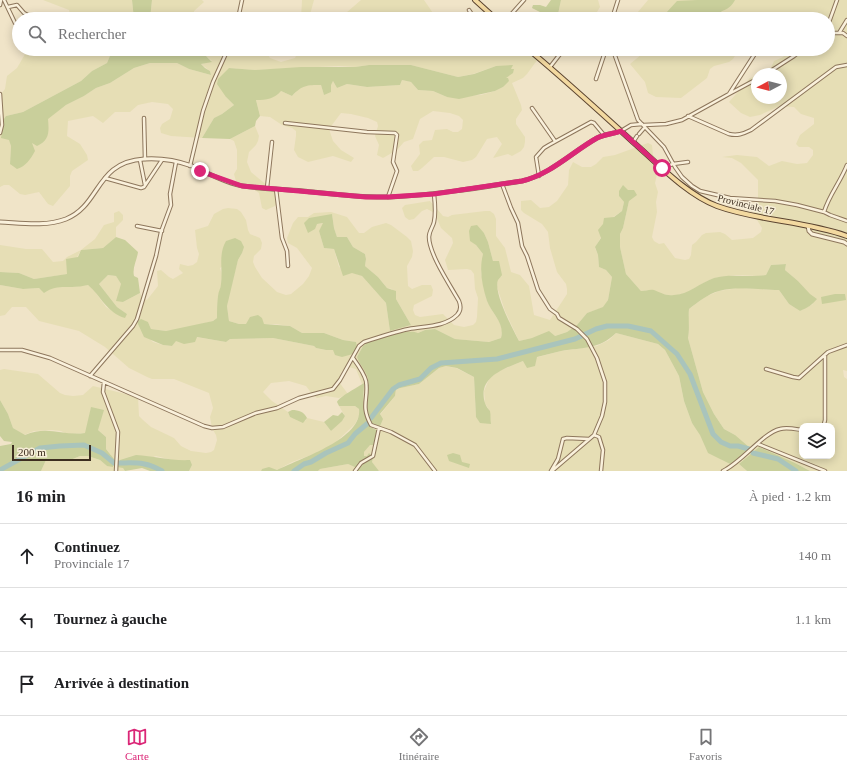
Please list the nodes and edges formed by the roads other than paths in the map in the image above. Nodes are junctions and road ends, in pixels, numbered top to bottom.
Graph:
1 (1, 0) edge
2 (4, 0) edge
3 (242, 0) edge
4 (474, 0) edge
5 (524, 0) edge
6 (618, 0) edge
7 (838, 0) edge
8 (0, 5) edge
9 (8, 7) junction
10 (23, 12) edge
11 (239, 12) edge
12 (488, 12) edge
13 (513, 12) edge
14 (614, 12) edge
15 (833, 12) edge
16 (12, 16) edge
17 (847, 20) edge
18 (835, 32) edge
19 (838, 32) junction
20 (847, 36) edge
21 (225, 56) edge
22 (537, 56) edge
23 (559, 56) edge
24 (604, 56) edge
25 (615, 56) edge
26 (753, 56) edge
27 (794, 56) edge
28 (847, 65) edge
29 (550, 67) junction
30 (775, 68) edge
31 (596, 79) dead end
32 (751, 83) edge
33 (0, 94) edge
34 (729, 94) junction
35 (532, 108) dead end
36 (688, 116) junction
37 (144, 118) dead end
38 (285, 123) dead end
39 (643, 125) junction
40 (621, 131) junction
41 (0, 133) edge
42 (604, 135) junction
43 (555, 141) junction
44 (272, 142) dead end
45 (633, 142) junction
46 (145, 159) junction
47 (140, 160) junction
48 (162, 160) junction
49 (176, 162) junction
50 (688, 162) dead end
51 (673, 164) junction
52 (847, 165) edge
53 (190, 166) junction
54 (662, 168) junction
55 (539, 176) junction
56 (105, 178) junction
57 (502, 184) junction
58 (146, 185) junction
59 (267, 188) junction
60 (276, 189) junction
61 (434, 194) junction
62 (388, 197) junction
63 (824, 212) junction
64 (847, 221) edge
65 (0, 222) edge
66 (137, 226) dead end
67 (808, 226) junction
68 (162, 231) junction
69 (847, 236) edge
70 (847, 244) edge
71 (288, 266) dead end
72 (847, 345) edge
73 (0, 350) edge
74 (825, 355) junction
75 (353, 358) junction
76 (766, 369) dead end
77 (90, 376) junction
78 (104, 382) junction
79 (824, 423) edge
80 (379, 428) junction
81 (799, 430) edge
82 (594, 435) junction
83 (589, 439) junction
84 (758, 444) junction
85 (116, 471) edge
86 (355, 471) edge
87 (435, 471) edge
88 (551, 471) edge
89 (601, 471) edge
90 (723, 471) edge
91 (825, 471) edge

1 - 8 street
2 - 9 street
3 - 11 street
4 - 12 main road
5 - 13 street
6 - 14 street
7 - 15 street
9 - 10 street
9 - 16 street
17 - 19 street
18 - 19 street
19 - 20 street
21 - 53 street
22 - 29 main road, Provinciale 17
23 - 29 street
24 - 31 street
25 - 39 street
26 - 34 street
27 - 30 street
28 - 36 street
29 - 40 main road, Provinciale 17
32 - 34 street
33 - 41 street
34 - 36 street
35 - 43 street
36 - 39 street
37 - 46 street
38 - 62 street
39 - 40 street
39 - 45 street
39 - 51 street
40 - 42 street
40 - 45 main road, Provinciale 17
42 - 43 street
42 - 55 street
43 - 55 street
44 - 59 street
45 - 54 main road, Provinciale 17
46 - 47 street
46 - 48 street
47 - 56 street
47 - 58 street
48 - 49 street
48 - 58 street
49 - 53 street
49 - 68 street
50 - 51 street
51 - 54 street
51 - 63 street
52 - 63 street
53 - 59 street
54 - 67 main road, Provinciale 17
55 - 57 street
56 - 58 street
56 - 65 street
57 - 61 street
57 - 82 street
59 - 60 street
60 - 62 street
60 - 71 street
61 - 62 street
61 - 75 street
63 - 64 street
66 - 68 street
67 - 69 main road, Provinciale 17
67 - 70 street
68 - 77 street
72 - 74 street
73 - 77 street
74 - 76 street
74 - 79 street
75 - 78 street
75 - 80 street
77 - 78 street
78 - 85 street
80 - 86 street
80 - 87 street
81 - 84 street
82 - 83 street
82 - 89 street
83 - 88 street
83 - 88 street
84 - 90 street
84 - 91 street

